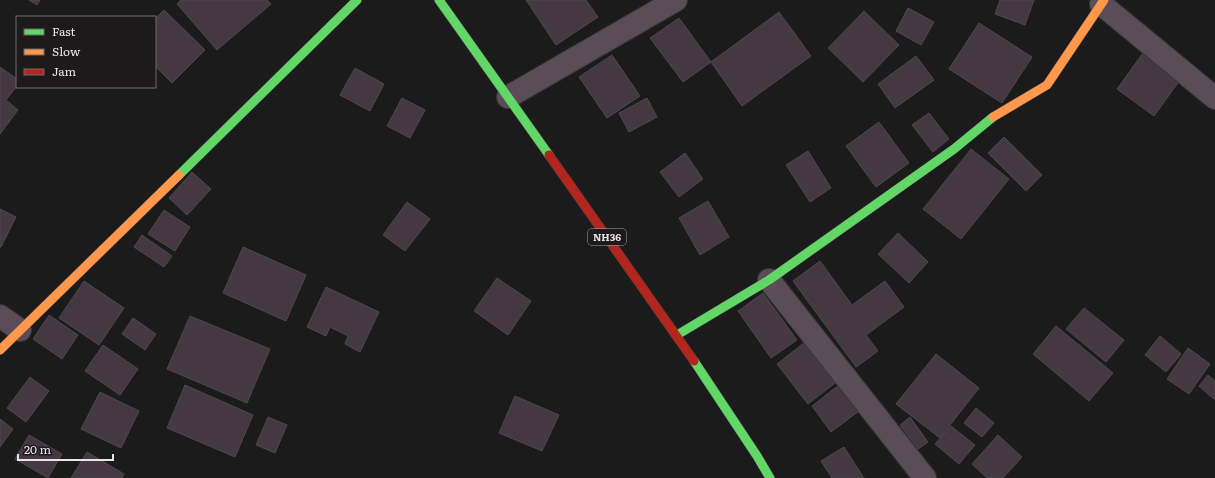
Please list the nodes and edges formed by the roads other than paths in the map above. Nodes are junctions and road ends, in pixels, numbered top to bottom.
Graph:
1 (357, 0) edge
2 (439, 0) edge
3 (676, 0) edge
4 (1102, 2) edge
5 (508, 97) junction
6 (1215, 98) edge
7 (769, 280) junction
8 (0, 316) edge
9 (20, 330) junction
10 (677, 335) junction
11 (0, 350) edge
12 (770, 478) edge
13 (925, 478) edge

1 - 9 main road
2 - 5 main road, NH36
3 - 5 street
4 - 6 street
4 - 7 main road
5 - 10 main road, NH36
7 - 10 main road
7 - 13 street
8 - 9 street
9 - 11 main road
10 - 12 main road, NH36

